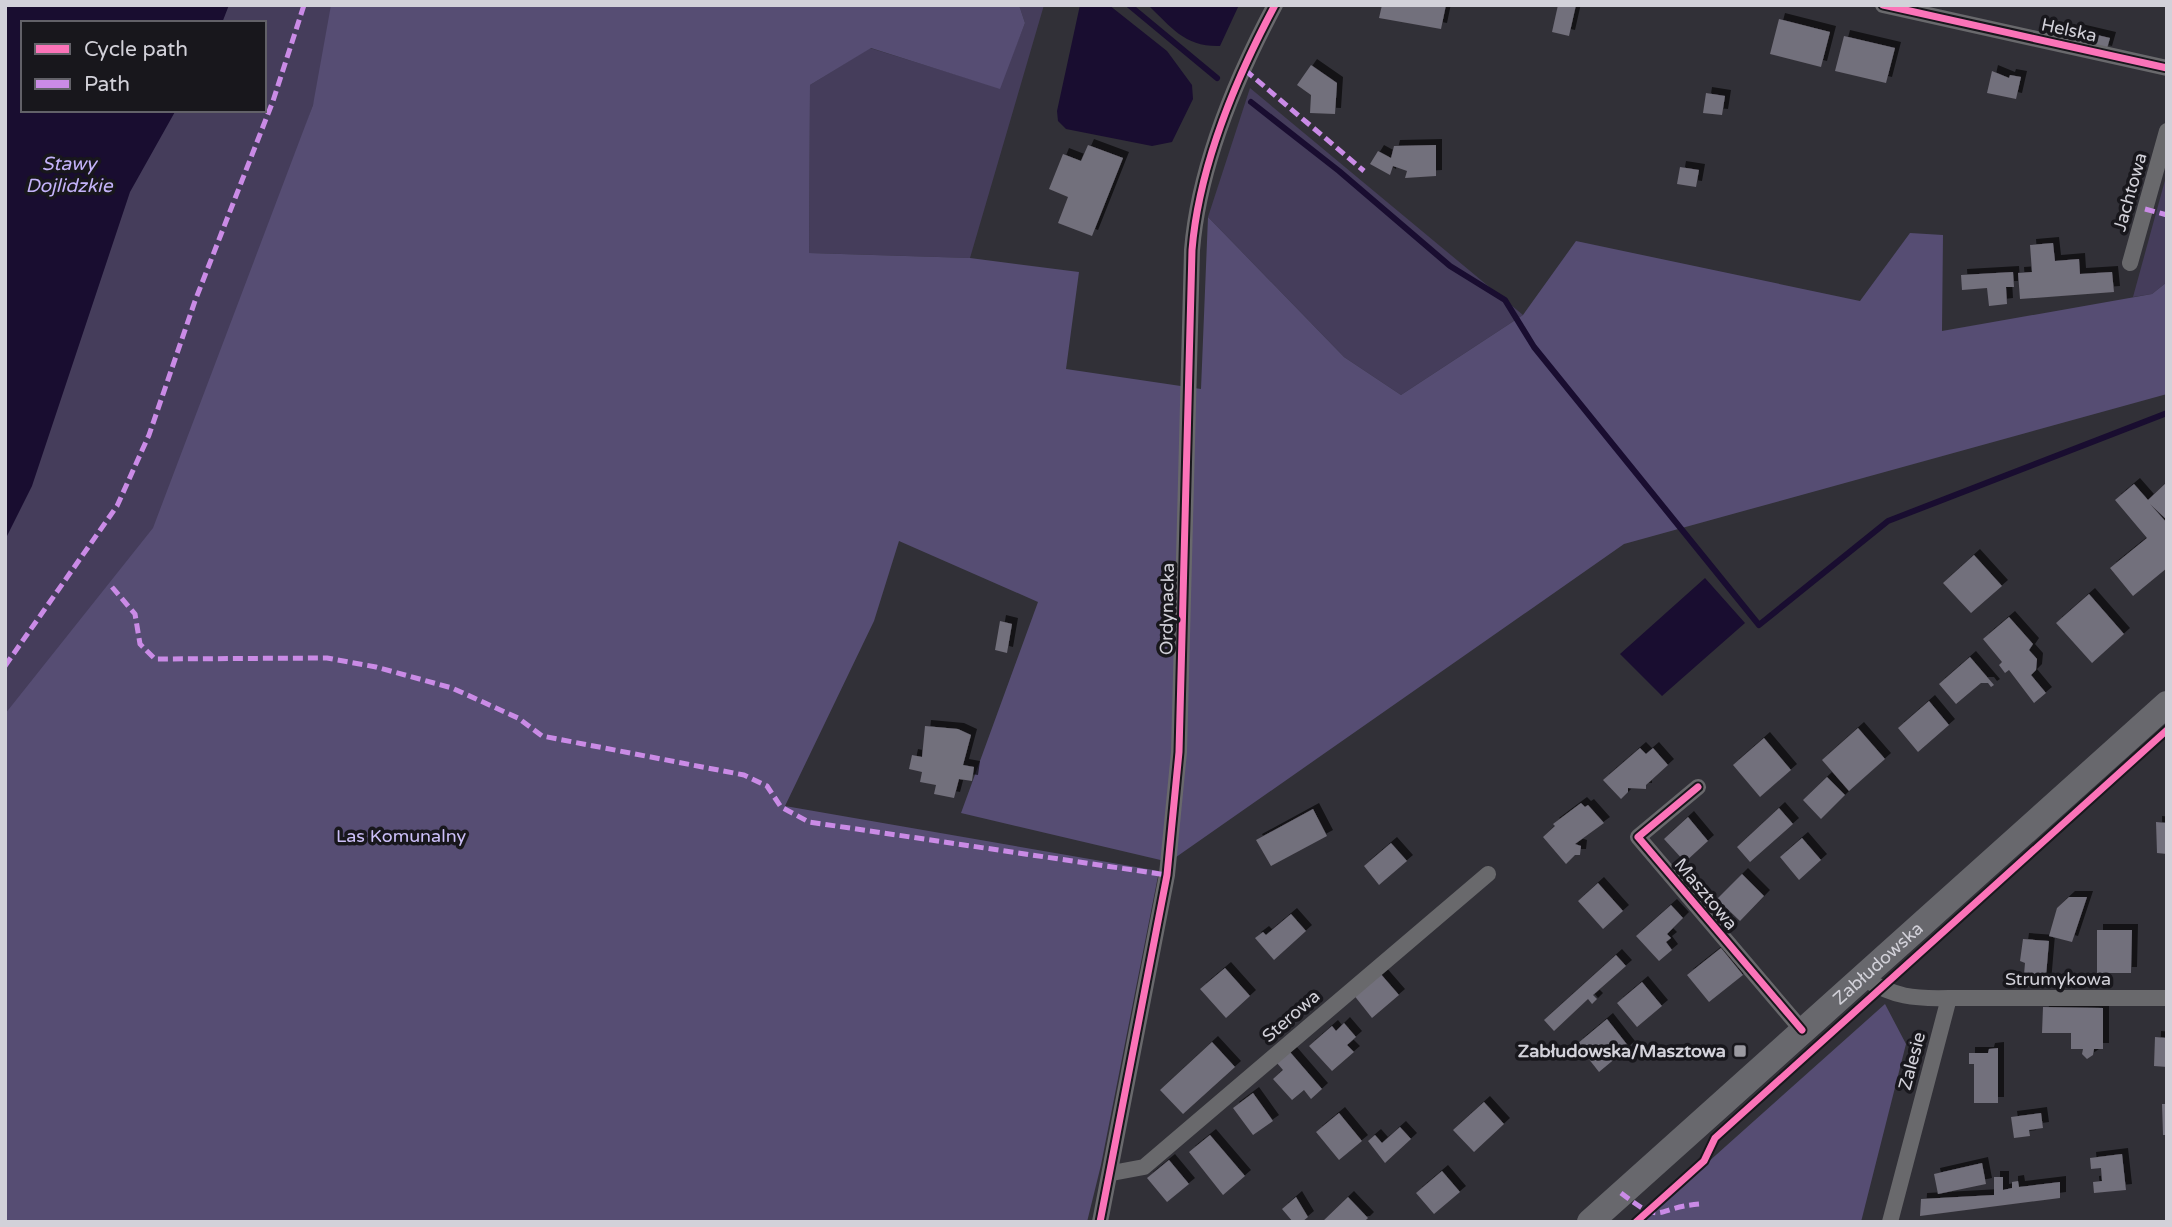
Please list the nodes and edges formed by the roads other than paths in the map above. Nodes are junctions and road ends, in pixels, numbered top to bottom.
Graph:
1 (1275, 5) edge
2 (1883, 5) edge
3 (2167, 68) edge
4 (2167, 131) edge
5 (2130, 263) dead end
6 (2167, 704) edge
7 (1698, 787) dead end
8 (1488, 874) dead end
9 (1863, 978) junction
10 (1949, 998) junction
11 (2167, 998) edge
12 (1802, 1030) junction
13 (1112, 1172) junction
14 (1100, 1222) edge
15 (1590, 1222) edge
16 (1890, 1222) edge

1 - 13 street, Ordynacka
2 - 3 street, Helska
4 - 5 street, Jachtowa
6 - 9 highway, Zabłudowska
7 - 12 street, Masztowa
8 - 13 street, Sterowa
9 - 10 street
9 - 12 highway, Zabłudowska
10 - 11 street, Strumykowa
10 - 16 street, Zalesie
12 - 15 highway, Zabłudowska
13 - 14 street, Ordynacka

